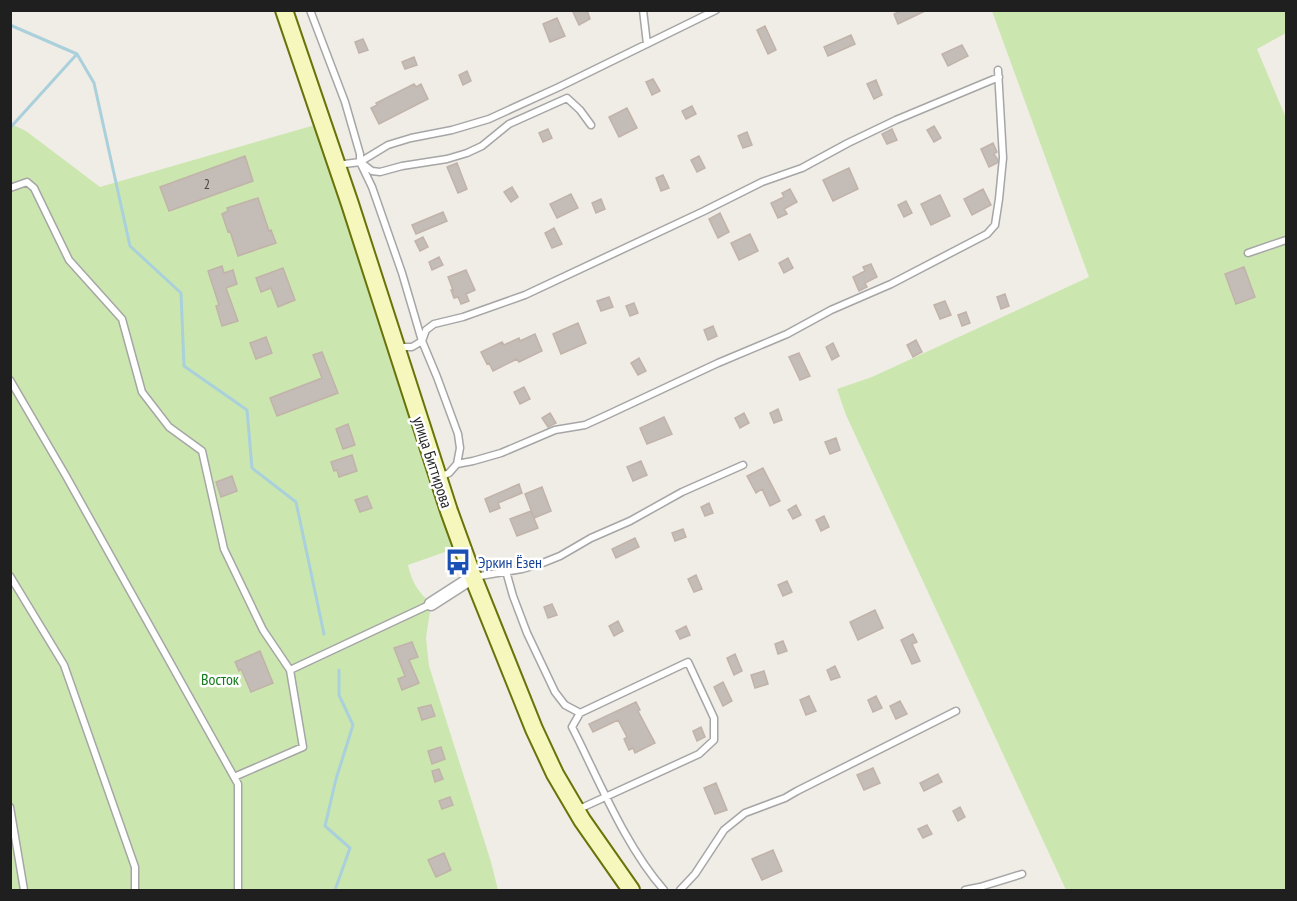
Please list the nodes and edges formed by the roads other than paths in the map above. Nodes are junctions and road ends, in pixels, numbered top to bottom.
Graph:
1 (284, 10) edge
2 (310, 10) edge
3 (643, 10) edge
4 (716, 10) edge
5 (647, 44) junction
6 (591, 125) dead end
7 (360, 162) junction
8 (336, 165) junction
9 (10, 188) edge
10 (1287, 240) edge
11 (1248, 252) dead end
12 (422, 341) junction
13 (396, 347) junction
14 (10, 380) edge
15 (457, 464) junction
16 (743, 465) dead end
17 (438, 478) junction
18 (506, 571) junction
19 (10, 576) edge
20 (473, 577) junction
21 (431, 604) joint
22 (290, 670) junction
23 (956, 711) dead end
24 (580, 713) junction
25 (234, 777) junction
26 (607, 796) junction
27 (10, 807) edge
28 (576, 810) junction
29 (1022, 874) dead end
30 (24, 891) edge
31 (135, 891) edge
32 (238, 891) edge
33 (631, 891) edge
34 (664, 891) edge
35 (680, 891) edge
36 (965, 891) edge

1 - 8 street, улица Биттирова
2 - 7 lane
3 - 5 lane
4 - 5 lane
5 - 7 lane
6 - 7 lane
7 - 8 lane
7 - 12 lane
8 - 13 street, улица Биттирова
9 - 22 lane
10 - 11 lane
12 - 13 lane
12 - 15 lane
12 - 15 lane
13 - 17 street, улица Биттирова
14 - 25 lane
15 - 17 lane
16 - 18 lane
17 - 20 street, улица Биттирова
18 - 20 lane
18 - 24 lane
19 - 31 lane
20 - 21 street
20 - 28 street, улица Биттирова
21 - 22 lane
22 - 25 lane
23 - 35 lane
24 - 26 lane
24 - 26 lane
25 - 32 lane
26 - 28 lane
26 - 34 lane
27 - 30 lane
28 - 33 street, улица Биттирова
29 - 36 lane

